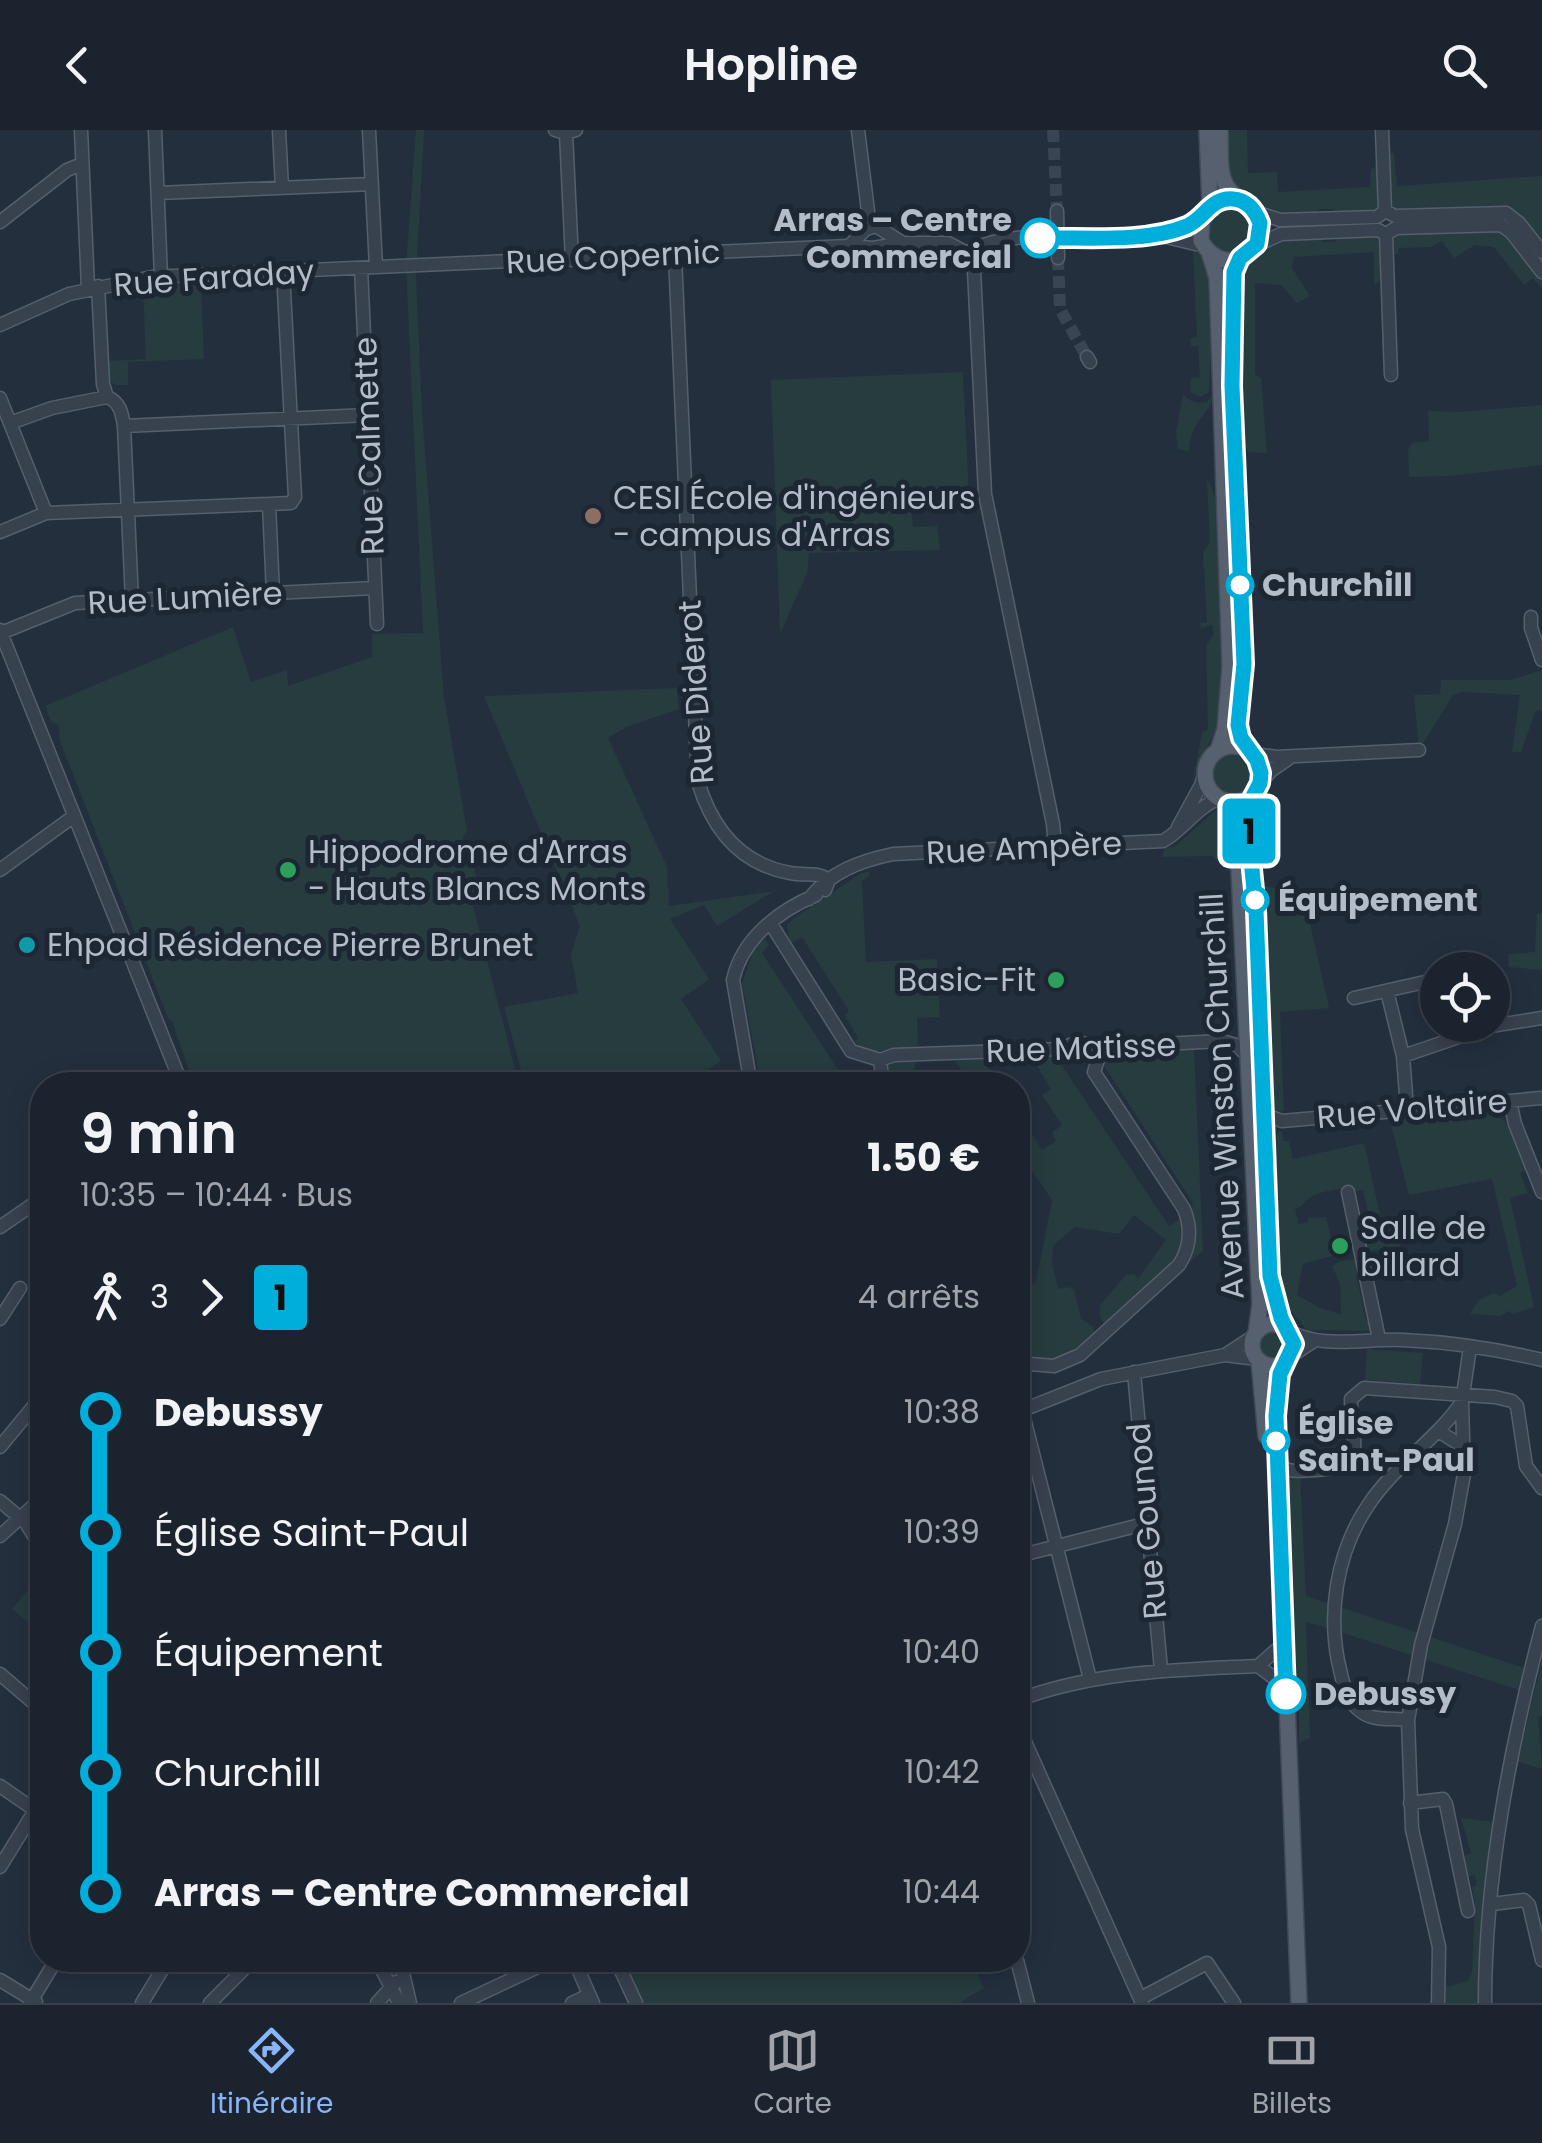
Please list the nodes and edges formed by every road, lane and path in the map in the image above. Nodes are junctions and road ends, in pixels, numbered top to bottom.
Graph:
1 (81, 130) edge
2 (155, 130) edge
3 (279, 130) edge
4 (370, 130) edge
5 (858, 130) edge
6 (1207, 130) edge
7 (1220, 130) edge
8 (1382, 130) edge
9 (566, 131) edge
10 (82, 164) junction
11 (372, 184) junction
12 (282, 188) junction
13 (158, 193) junction
14 (1248, 206) junction
15 (868, 210) junction
16 (1206, 210) junction
17 (1057, 211) tunnel mouth
18 (0, 222) edge
19 (1386, 223) junction
20 (881, 230) junction
21 (863, 233) junction
22 (1156, 234) junction
23 (1058, 238) junction
24 (903, 242) junction
25 (849, 246) junction
26 (1255, 247) junction
27 (873, 248) junction
28 (1206, 249) junction
29 (1542, 252) edge
30 (967, 253) junction
31 (675, 255) junction
32 (1058, 258) tunnel mouth
33 (1240, 258) junction
34 (572, 260) junction
35 (376, 267) junction
36 (361, 268) junction
37 (283, 272) junction
38 (1542, 272) edge
39 (161, 277) junction
40 (93, 287) junction
41 (0, 325) edge
42 (1391, 375) dead end
43 (107, 397) junction
44 (0, 398) edge
45 (368, 415) junction
46 (291, 419) junction
47 (10, 422) junction
48 (124, 426) junction
49 (269, 504) junction
50 (128, 510) junction
51 (46, 513) junction
52 (0, 532) edge
53 (374, 588) junction
54 (272, 593) junction
55 (132, 600) junction
56 (1531, 617) dead end
57 (376, 624) dead end
58 (1, 632) edge
59 (1542, 660) edge
60 (1218, 750) junction
61 (1418, 750) dead end
62 (1251, 752) junction
63 (1295, 756) junction
64 (1205, 771) junction
65 (1257, 788) junction
66 (1220, 800) junction
67 (74, 816) junction
68 (1173, 834) junction
69 (1055, 846) junction
70 (0, 870) edge
71 (794, 874) junction
72 (824, 881) junction
73 (809, 898) junction
74 (771, 924) junction
75 (1420, 984) edge
76 (1387, 991) junction
77 (1354, 998) dead end
78 (1542, 1018) edge
79 (1244, 1023) junction
80 (1222, 1041) junction
81 (1102, 1047) junction
82 (1246, 1054) junction
83 (1402, 1056) junction
84 (880, 1060) junction
85 (177, 1072) edge
86 (752, 1072) edge
87 (881, 1072) edge
88 (1542, 1098) edge
89 (1510, 1102) junction
90 (1408, 1108) junction
91 (1265, 1115) junction
92 (1282, 1120) junction
93 (1266, 1137) junction
94 (1348, 1192) dead end
95 (1542, 1192) edge
96 (30, 1207) edge
97 (0, 1228) edge
98 (20, 1288) dead end
99 (0, 1319) edge
100 (1287, 1330) junction
101 (1255, 1334) junction
102 (1379, 1340) junction
103 (1314, 1341) junction
104 (1470, 1347) junction
105 (1226, 1355) junction
106 (1289, 1359) junction
107 (1258, 1360) junction
108 (1541, 1360) edge
109 (1064, 1364) junction
110 (1030, 1365) edge
111 (1134, 1372) junction
112 (1072, 1389) junction
113 (1462, 1399) junction
114 (1030, 1407) edge
115 (30, 1411) edge
116 (1440, 1432) junction
117 (1030, 1447) edge
118 (0, 1448) edge
119 (1465, 1448) junction
120 (1276, 1464) junction
121 (1295, 1472) junction
122 (1542, 1488) edge
123 (1277, 1490) junction
124 (0, 1501) edge
125 (30, 1509) edge
126 (20, 1518) junction
127 (1148, 1523) junction
128 (30, 1532) edge
129 (0, 1536) edge
130 (1057, 1546) junction
131 (1030, 1553) edge
132 (1542, 1626) edge
133 (1276, 1650) junction
134 (1258, 1666) junction
135 (1161, 1670) junction
136 (0, 1674) edge
137 (1090, 1679) junction
138 (1277, 1680) junction
139 (1030, 1696) edge
140 (30, 1700) edge
141 (1408, 1720) junction
142 (1030, 1753) edge
143 (0, 1786) edge
144 (30, 1802) edge
145 (1410, 1804) junction
146 (30, 1823) edge
147 (0, 1868) edge
148 (1492, 1904) junction
149 (1468, 1911) dead end
150 (1542, 1960) edge
151 (50, 1972) edge
152 (161, 1972) edge
153 (240, 1972) edge
154 (384, 1972) edge
155 (527, 1972) edge
156 (579, 1972) edge
157 (622, 1972) edge
158 (1020, 1972) edge
159 (406, 1974) joint
160 (0, 1980) edge
161 (392, 1986) junction
162 (591, 1999) edge
163 (1141, 2001) edge
164 (34, 2002) edge
165 (142, 2003) edge
166 (210, 2003) edge
167 (377, 2003) edge
168 (398, 2003) edge
169 (410, 2003) edge
170 (462, 2003) edge
171 (572, 2003) edge
172 (636, 2003) edge
173 (1028, 2003) edge
174 (1234, 2003) edge
175 (1290, 2003) edge
176 (1299, 2003) edge
177 (1438, 2003) edge
178 (1485, 2003) edge

1 - 10 street
2 - 13 street
3 - 12 street
4 - 11 street
5 - 15 street
6 - 16 main road
7 - 14 main road
8 - 19 street
9 - 34 street
10 - 18 street
10 - 40 street
11 - 12 street
11 - 35 street
12 - 13 street
13 - 39 street
14 - 16 main road
14 - 19 street
14 - 26 main road
15 - 20 street
15 - 21 street
16 - 22 street
16 - 28 main road
17 - 23 street
19 - 26 street
19 - 29 street
19 - 38 street
19 - 42 street
20 - 21 street
20 - 24 street, Rue Copernic
20 - 27 street
21 - 25 street
21 - 27 street
22 - 23 street, Rue Copernic
22 - 28 street
23 - 30 street, Rue Copernic
23 - 32 street
24 - 27 street, Rue Copernic
24 - 30 street, Rue Copernic
25 - 27 street, Rue Copernic
25 - 31 street, Rue Copernic
26 - 33 main road
28 - 33 main road
28 - 60 main road
30 - 69 street
31 - 34 street, Rue Copernic
31 - 71 street, Rue Diderot
33 - 62 main road
34 - 35 street, Rue Copernic
35 - 36 street, Rue Faraday
36 - 37 street, Rue Faraday
36 - 45 street, Rue Calmette
37 - 39 street, Rue Faraday
37 - 46 street
39 - 40 street, Rue Faraday
40 - 41 street, Rue Faraday
40 - 43 street
43 - 47 street
43 - 48 street
44 - 47 street
45 - 46 street
45 - 53 street, Rue Calmette
46 - 48 street
46 - 49 street
47 - 51 street
48 - 50 street
49 - 50 street
49 - 54 street
50 - 51 street
50 - 55 street
51 - 52 street
53 - 54 street, Rue Lumière
53 - 57 street, Rue Calmette
54 - 55 street, Rue Lumière
55 - 58 street, Rue Lumière
56 - 59 street
58 - 67 street
60 - 62 main road
60 - 64 main road
61 - 63 street
62 - 63 street
62 - 65 main road
63 - 65 street
64 - 66 main road
64 - 68 street
65 - 66 main road
65 - 91 main road, Avenue Winston Churchill
66 - 68 street, Rue Ampère
66 - 79 main road, Avenue Winston Churchill
67 - 70 street
67 - 85 street
68 - 69 street, Rue Ampère
69 - 72 street, Rue Ampère
71 - 72 street, Rue Diderot
71 - 73 street
72 - 73 street, Rue Ampère
73 - 74 street, Rue Ampère
74 - 84 street
74 - 86 street, Rue Ampère
75 - 76 street
76 - 77 street
76 - 83 street
78 - 83 street
79 - 80 street
79 - 82 main road, Avenue Winston Churchill
80 - 81 street, Rue Matisse
80 - 82 street
81 - 84 street, Rue Matisse
81 - 109 street
82 - 101 main road, Avenue Winston Churchill
83 - 90 street
84 - 87 street
88 - 89 street, Rue Voltaire
89 - 90 street, Rue Voltaire
89 - 95 street
90 - 92 street, Rue Voltaire
91 - 92 street, Rue Voltaire
91 - 93 main road, Avenue Winston Churchill
92 - 93 street, Rue Voltaire
93 - 100 main road, Avenue Winston Churchill
94 - 102 street
96 - 97 street
98 - 99 street
100 - 101 main road
100 - 103 street
100 - 106 main road
101 - 105 street
101 - 107 main road
102 - 103 street
102 - 104 street
103 - 106 street
104 - 108 street
104 - 113 street
105 - 107 street
105 - 111 street
106 - 107 main road
106 - 120 main road
107 - 133 main road
109 - 110 street
109 - 112 street
111 - 112 street
111 - 127 street, Rue Gounod
112 - 114 street
113 - 116 street
113 - 119 street
113 - 121 street
113 - 122 street
115 - 118 street
116 - 119 street
116 - 141 street
117 - 130 street
119 - 141 street
120 - 121 street
120 - 123 main road
121 - 123 street
123 - 176 main road
124 - 126 street
125 - 126 street
126 - 128 street
126 - 129 street
127 - 130 street
127 - 135 street, Rue Gounod
130 - 131 street
130 - 137 street
132 - 148 street
133 - 134 street
133 - 138 main road
134 - 135 street
134 - 138 street
135 - 137 street
136 - 140 street
137 - 139 street
138 - 175 main road
141 - 145 street
142 - 163 street
143 - 144 street
145 - 149 street
145 - 177 street
146 - 147 street
148 - 150 street
148 - 178 street
151 - 164 street
152 - 165 street
153 - 166 street
154 - 161 street
155 - 170 street
156 - 162 street
157 - 172 street
158 - 173 street
159 - 161 street
159 - 169 street
160 - 164 street
161 - 167 street
161 - 168 street
162 - 171 street
163 - 174 street

